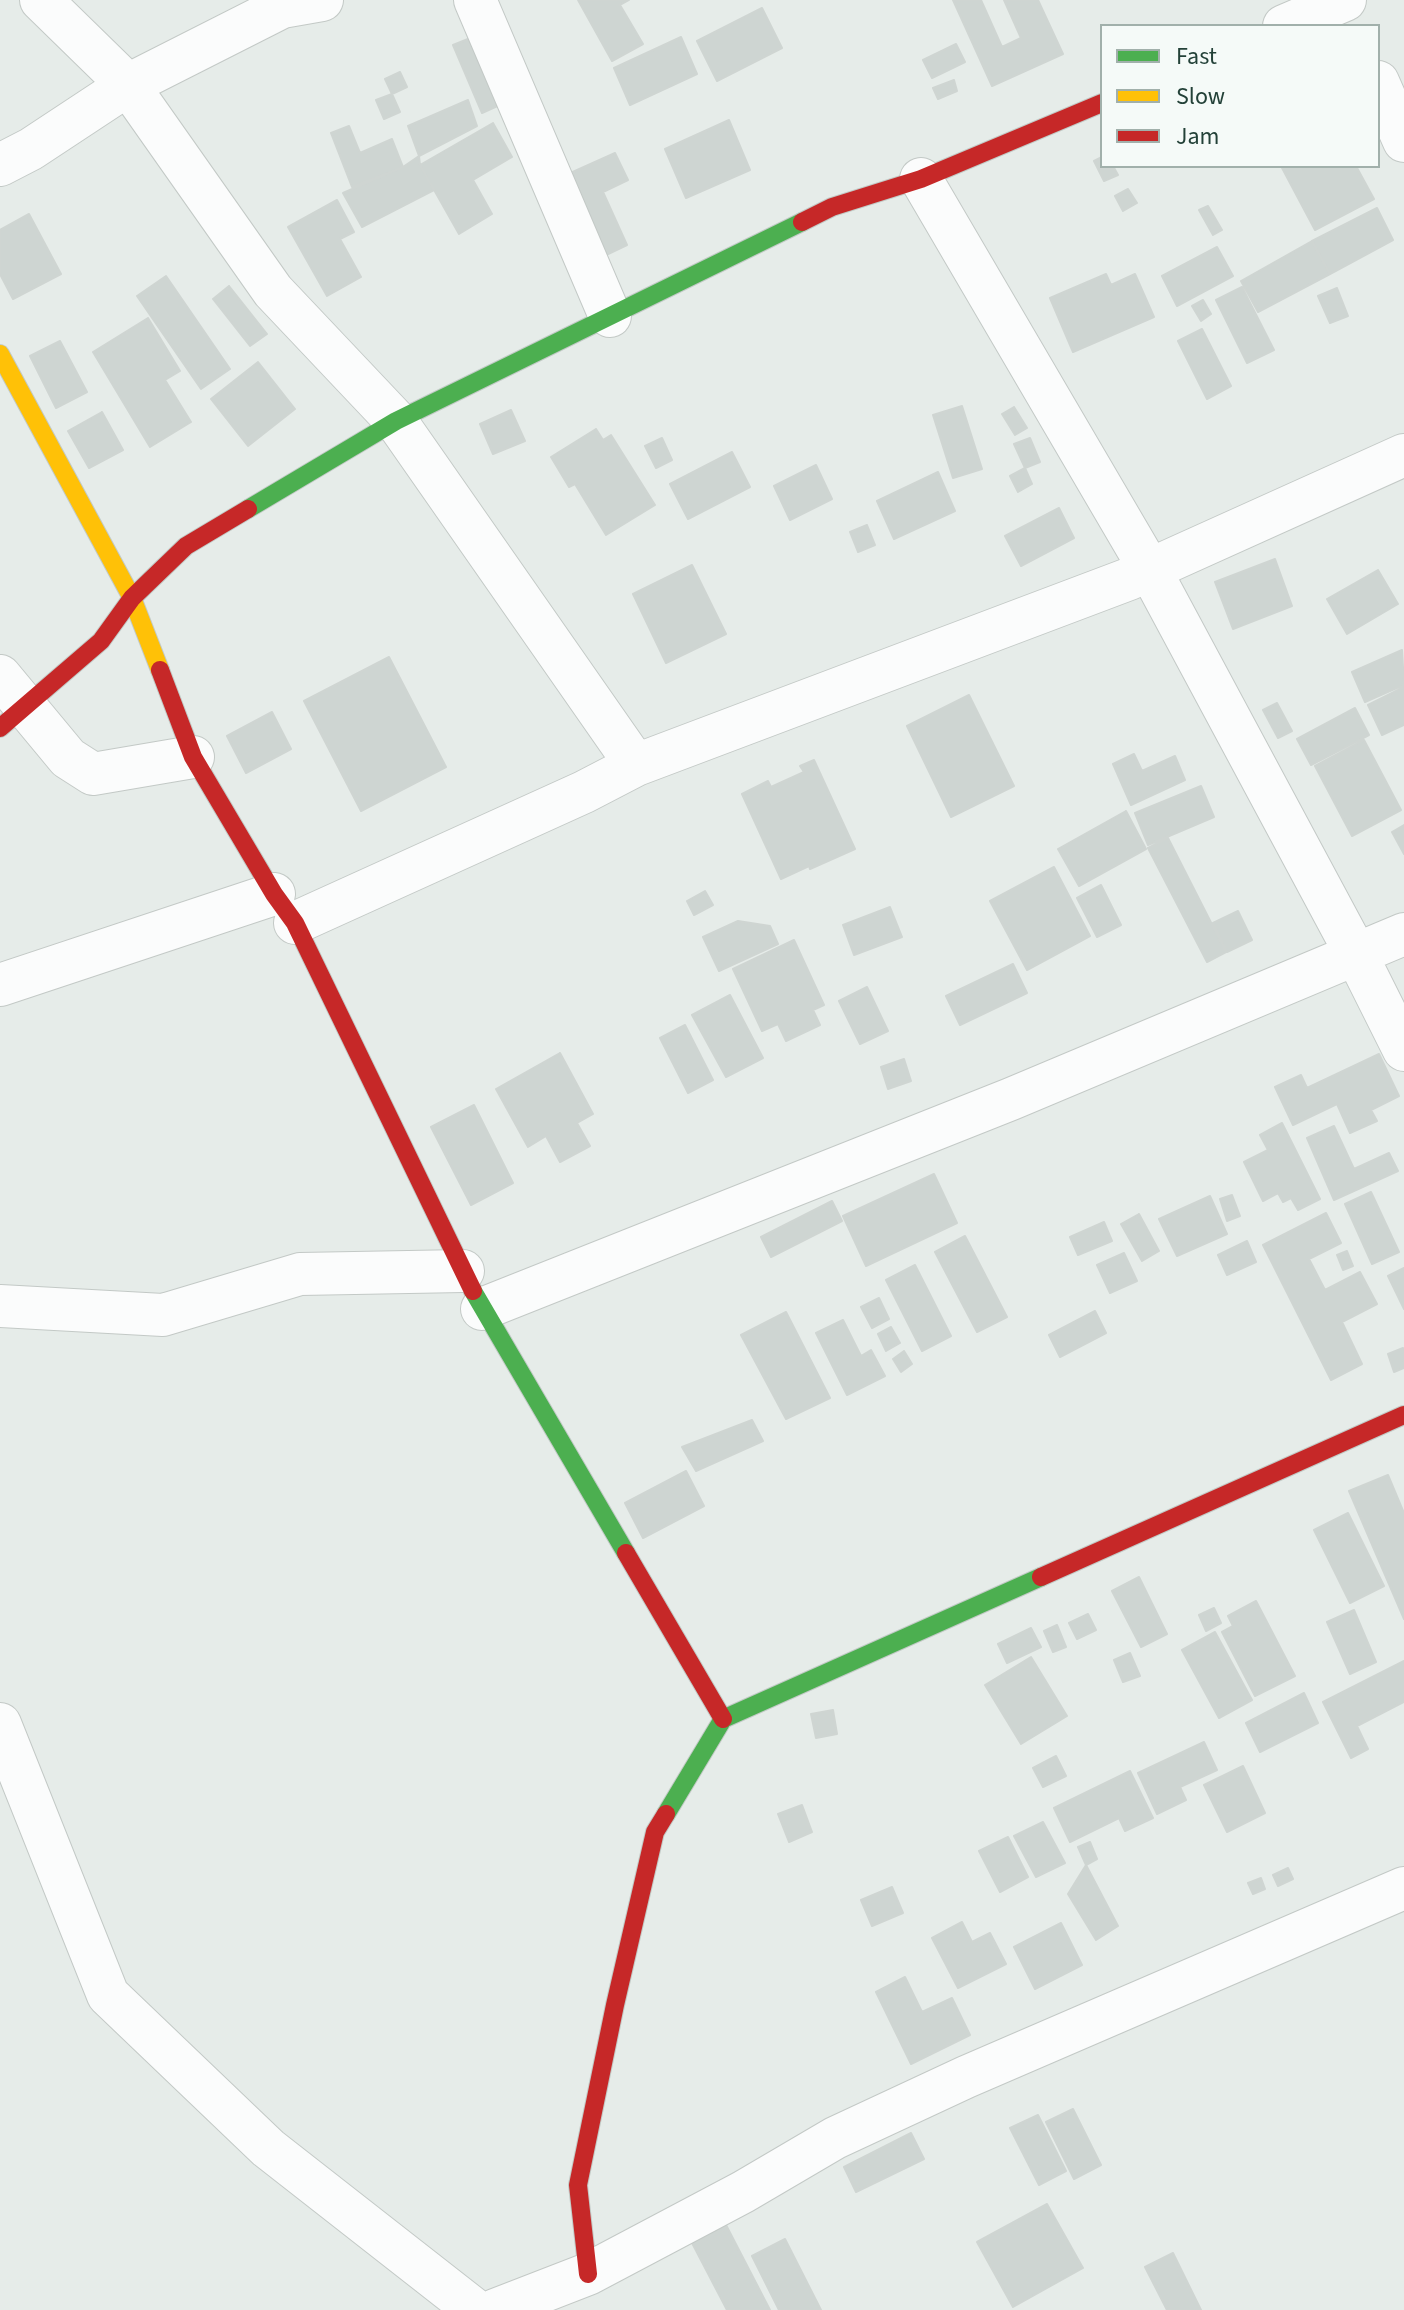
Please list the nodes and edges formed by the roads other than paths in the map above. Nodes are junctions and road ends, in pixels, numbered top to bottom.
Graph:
1 (41, 0) edge
2 (322, 0) edge
3 (475, 0) edge
4 (1344, 0) edge
5 (1289, 24) edge
6 (1353, 24) edge
7 (128, 85) junction
8 (1380, 87) edge
9 (1100, 104) edge
10 (1404, 141) edge
11 (0, 165) edge
12 (921, 179) junction
13 (610, 316) junction
14 (0, 354) edge
15 (396, 421) junction
16 (1404, 455) edge
17 (1150, 570) junction
18 (132, 598) junction
19 (8, 704) edge
20 (193, 757) junction
21 (636, 765) junction
22 (284, 909) junction
23 (1404, 934) edge
24 (1356, 954) junction
25 (0, 985) edge
26 (1404, 1050) edge
27 (463, 1271) junction
28 (0, 1306) edge
29 (482, 1309) junction
30 (1404, 1415) edge
31 (723, 1719) junction
32 (0, 1724) edge
33 (1404, 1888) edge
34 (588, 2274) junction
35 (475, 2310) edge
36 (495, 2310) edge

1 - 7 street
2 - 7 street
3 - 13 street
4 - 5 street
4 - 6 street
7 - 11 street
7 - 15 street
8 - 10 street
9 - 12 street
12 - 13 street
12 - 17 street
13 - 15 street
14 - 18 street
15 - 18 street
15 - 21 street
16 - 17 street
17 - 21 street
17 - 24 street
18 - 19 street
18 - 20 street
19 - 20 street
20 - 22 street
21 - 22 street
22 - 25 street
22 - 27 street
23 - 24 street
24 - 26 street
24 - 29 street
27 - 28 street
27 - 29 street
29 - 31 street
30 - 31 street
31 - 34 street
32 - 35 street
33 - 34 street
34 - 36 street

